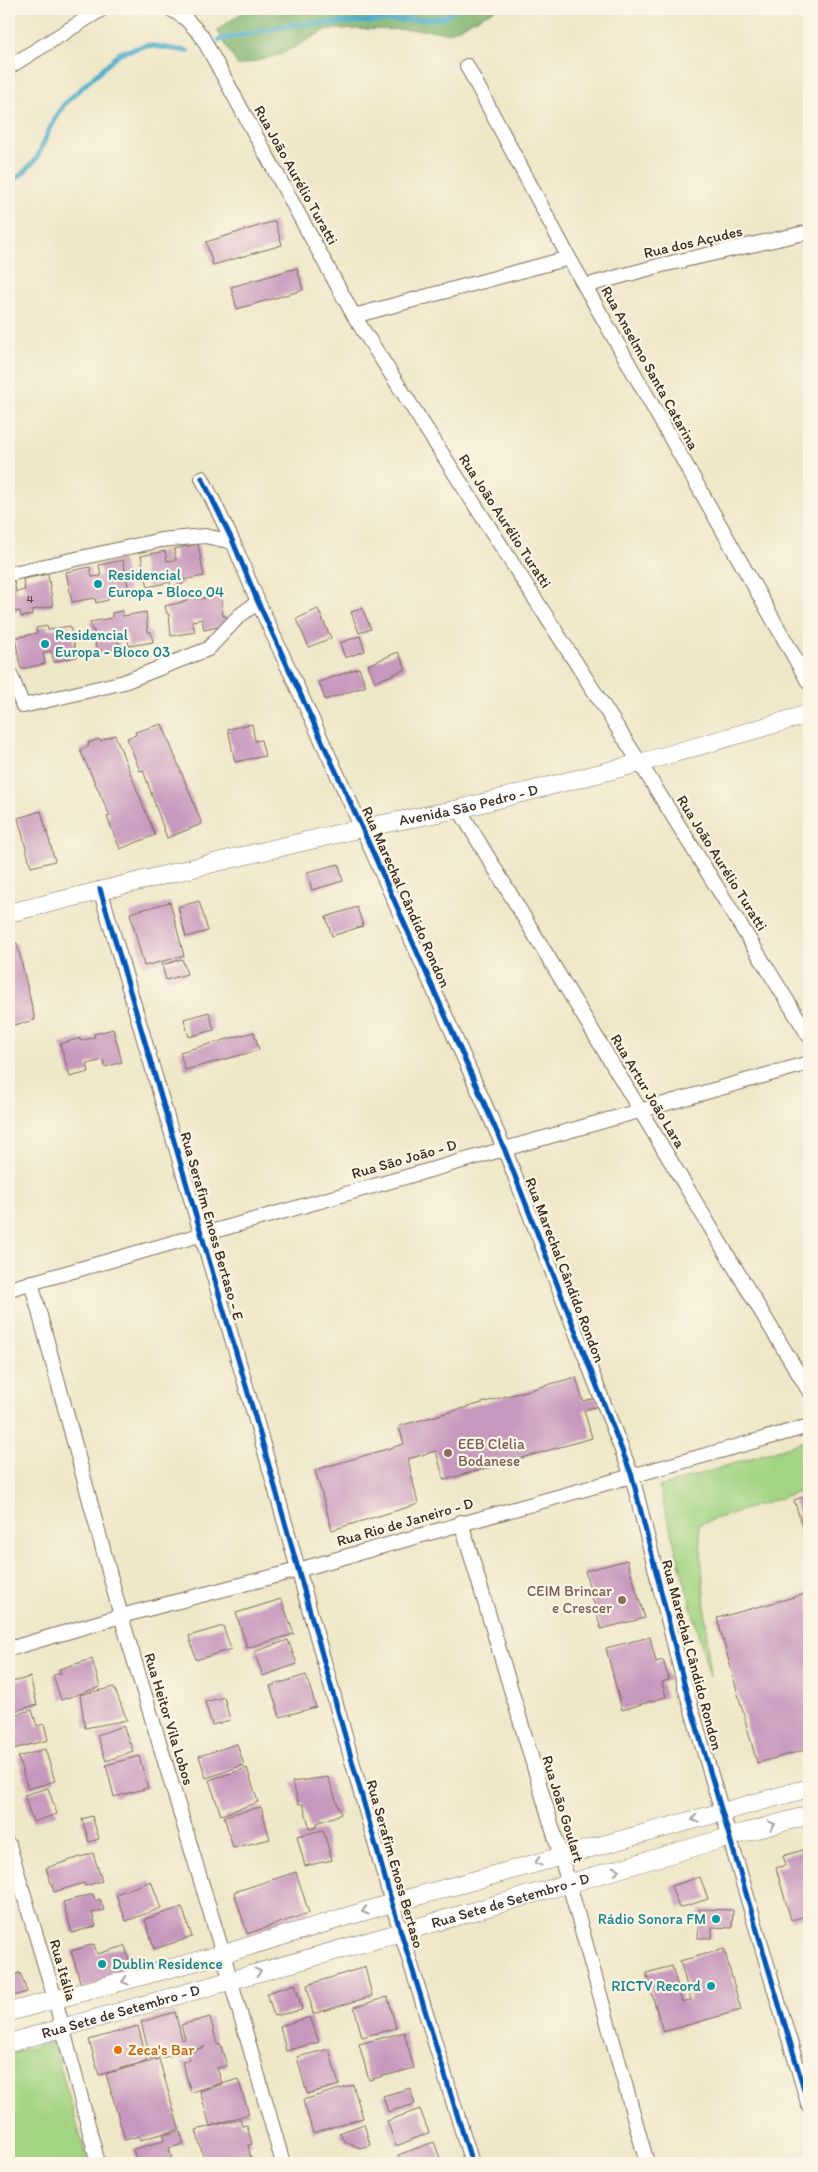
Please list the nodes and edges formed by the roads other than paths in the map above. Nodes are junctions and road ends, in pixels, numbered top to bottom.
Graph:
1 (102, 9) edge
2 (171, 9) edge
3 (467, 66) dead end
4 (9, 67) edge
5 (809, 232) edge
6 (569, 258) junction
7 (585, 286) junction
8 (354, 316) junction
9 (202, 478) dead end
10 (233, 542) junction
11 (9, 574) edge
12 (258, 602) junction
13 (9, 671) edge
14 (809, 683) edge
15 (809, 714) edge
16 (640, 762) junction
17 (459, 809) junction
18 (362, 828) junction
19 (100, 889) junction
20 (9, 913) edge
21 (809, 1036) edge
22 (809, 1063) edge
23 (640, 1109) junction
24 (504, 1148) junction
25 (202, 1234) junction
26 (31, 1282) junction
27 (9, 1289) edge
28 (809, 1391) edge
29 (809, 1426) edge
30 (632, 1476) junction
31 (461, 1522) junction
32 (298, 1570) junction
33 (121, 1616) junction
34 (9, 1649) edge
35 (809, 1788) edge
36 (723, 1811) junction
37 (809, 1815) edge
38 (729, 1836) junction
39 (9, 1846) edge
40 (561, 1856) junction
41 (569, 1884) junction
42 (392, 1903) junction
43 (402, 1932) junction
44 (223, 1954) junction
45 (230, 1980) junction
46 (55, 1999) junction
47 (9, 2012) edge
48 (63, 2029) junction
49 (9, 2043) edge
50 (809, 2106) edge
51 (98, 2163) edge
52 (283, 2163) edge
53 (472, 2163) edge
54 (647, 2163) edge

1 - 4 street
2 - 8 street, Rua João Aurélio Turatti
3 - 6 street, Rua Anselmo Santa Catarina
5 - 7 street, Rua dos Açudes
6 - 7 street, Rua Anselmo Santa Catarina
6 - 8 street
7 - 14 street, Rua Anselmo Santa Catarina
8 - 16 street, Rua João Aurélio Turatti
9 - 10 street, Rua Marechal Cândido Rondon
10 - 11 street
10 - 12 street, Rua Marechal Cândido Rondon
12 - 13 street
12 - 18 street, Rua Marechal Cândido Rondon
15 - 16 street, Avenida São Pedro - D
16 - 17 street, Avenida São Pedro - D
16 - 21 street, Rua João Aurélio Turatti
17 - 18 street, Avenida São Pedro - D
17 - 23 street, Rua Artur João Lara
18 - 19 street, Avenida São Pedro - D
18 - 24 street, Rua Marechal Cândido Rondon
19 - 20 street, Avenida São Pedro - D
19 - 25 street, Rua Serafim Enoss Bertaso - E
22 - 23 street, Rua São João - D
23 - 24 street, Rua São João - D
23 - 28 street, Rua Artur João Lara
24 - 25 street, Rua São João - D
24 - 30 street, Rua Marechal Cândido Rondon
25 - 26 street, Rua São João - D
25 - 32 street, Rua Serafim Enoss Bertaso - E
26 - 27 street, Rua São João - D
26 - 33 street, Rua Heitor Vila Lobos
29 - 30 street, Rua Rio de Janeiro - D
30 - 31 street, Rua Rio de Janeiro - D
30 - 36 street, Rua Marechal Cândido Rondon
31 - 32 street, Rua Rio de Janeiro - D
31 - 40 street, Rua João Goulart
32 - 33 street, Rua Rio de Janeiro - D
32 - 42 street, Rua Serafim Enoss Bertaso
33 - 34 street, Rua Rio de Janeiro - D
33 - 44 street, Rua Heitor Vila Lobos
35 - 36 street, Rua Sete de Setembro - D
36 - 38 street, Rua Marechal Cândido Rondon
36 -> 40 street, Rua Sete de Setembro - D
38 -> 37 street, Rua Sete de Setembro - D
41 -> 38 street, Rua Sete de Setembro - D
38 - 50 street, Rua Marechal Cândido Rondon
39 - 46 street, Rua Itália
40 - 41 street, Rua João Goulart
40 -> 42 street, Rua Sete de Setembro - D
41 - 43 street, Rua Sete de Setembro - D
41 - 54 street, Rua João Goulart
42 - 43 street, Rua Serafim Enoss Bertaso
42 -> 44 street, Rua Sete de Setembro - D
45 -> 43 street, Rua Sete de Setembro - D
43 - 53 street, Rua Serafim Enoss Bertaso
44 - 45 street, Rua Heitor Vila Lobos
44 -> 46 street, Rua Sete de Setembro - D
45 - 48 street, Rua Sete de Setembro - D
45 - 52 street, Rua Heitor Vila Lobos
46 - 47 street, Rua Sete de Setembro - D
46 - 48 street, Rua Itália
48 - 49 street, Rua Sete de Setembro - D
48 - 51 street, Rua Itália

